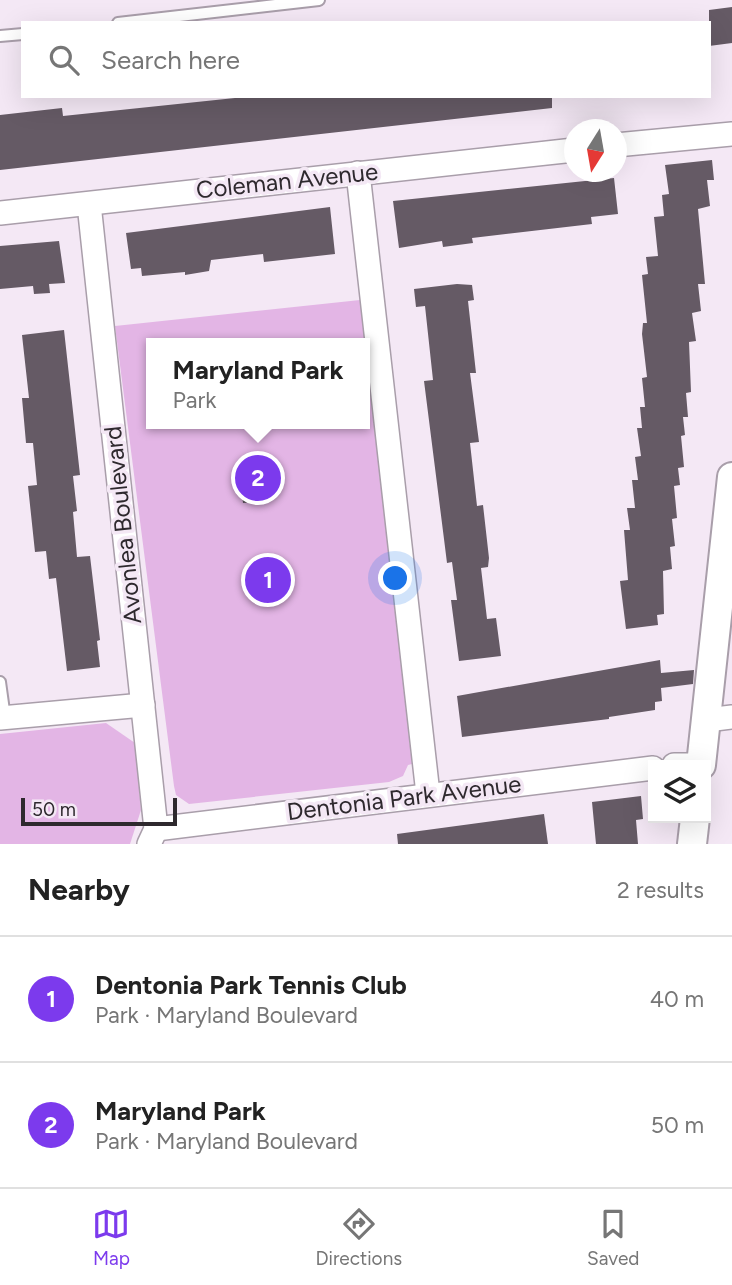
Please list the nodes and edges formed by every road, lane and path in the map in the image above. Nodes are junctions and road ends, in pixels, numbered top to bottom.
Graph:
1 (319, 0) edge
2 (135, 21) edge
3 (21, 33) edge
4 (0, 36) edge
5 (732, 134) edge
6 (627, 144) edge
7 (564, 151) edge
8 (358, 173) junction
9 (89, 205) junction
10 (0, 214) edge
11 (732, 477) edge
12 (0, 682) edge
13 (142, 705) junction
14 (2, 718) edge
15 (719, 718) edge
16 (703, 760) edge
17 (648, 769) edge
18 (428, 794) junction
19 (694, 823) edge
20 (152, 836) edge
21 (692, 844) edge

1 - 2 lane
3 - 4 lane
5 - 6 street
7 - 8 street, Coleman Avenue
8 - 9 street, Coleman Avenue
8 - 18 street
9 - 10 street, Coleman Avenue
9 - 13 street, Avonlea Boulevard
11 - 15 street
12 - 14 lane
13 - 14 street
13 - 20 street, Avonlea Boulevard
15 - 16 street
17 - 18 street, Dentonia Park Avenue
18 - 20 street, Dentonia Park Avenue
19 - 21 street

